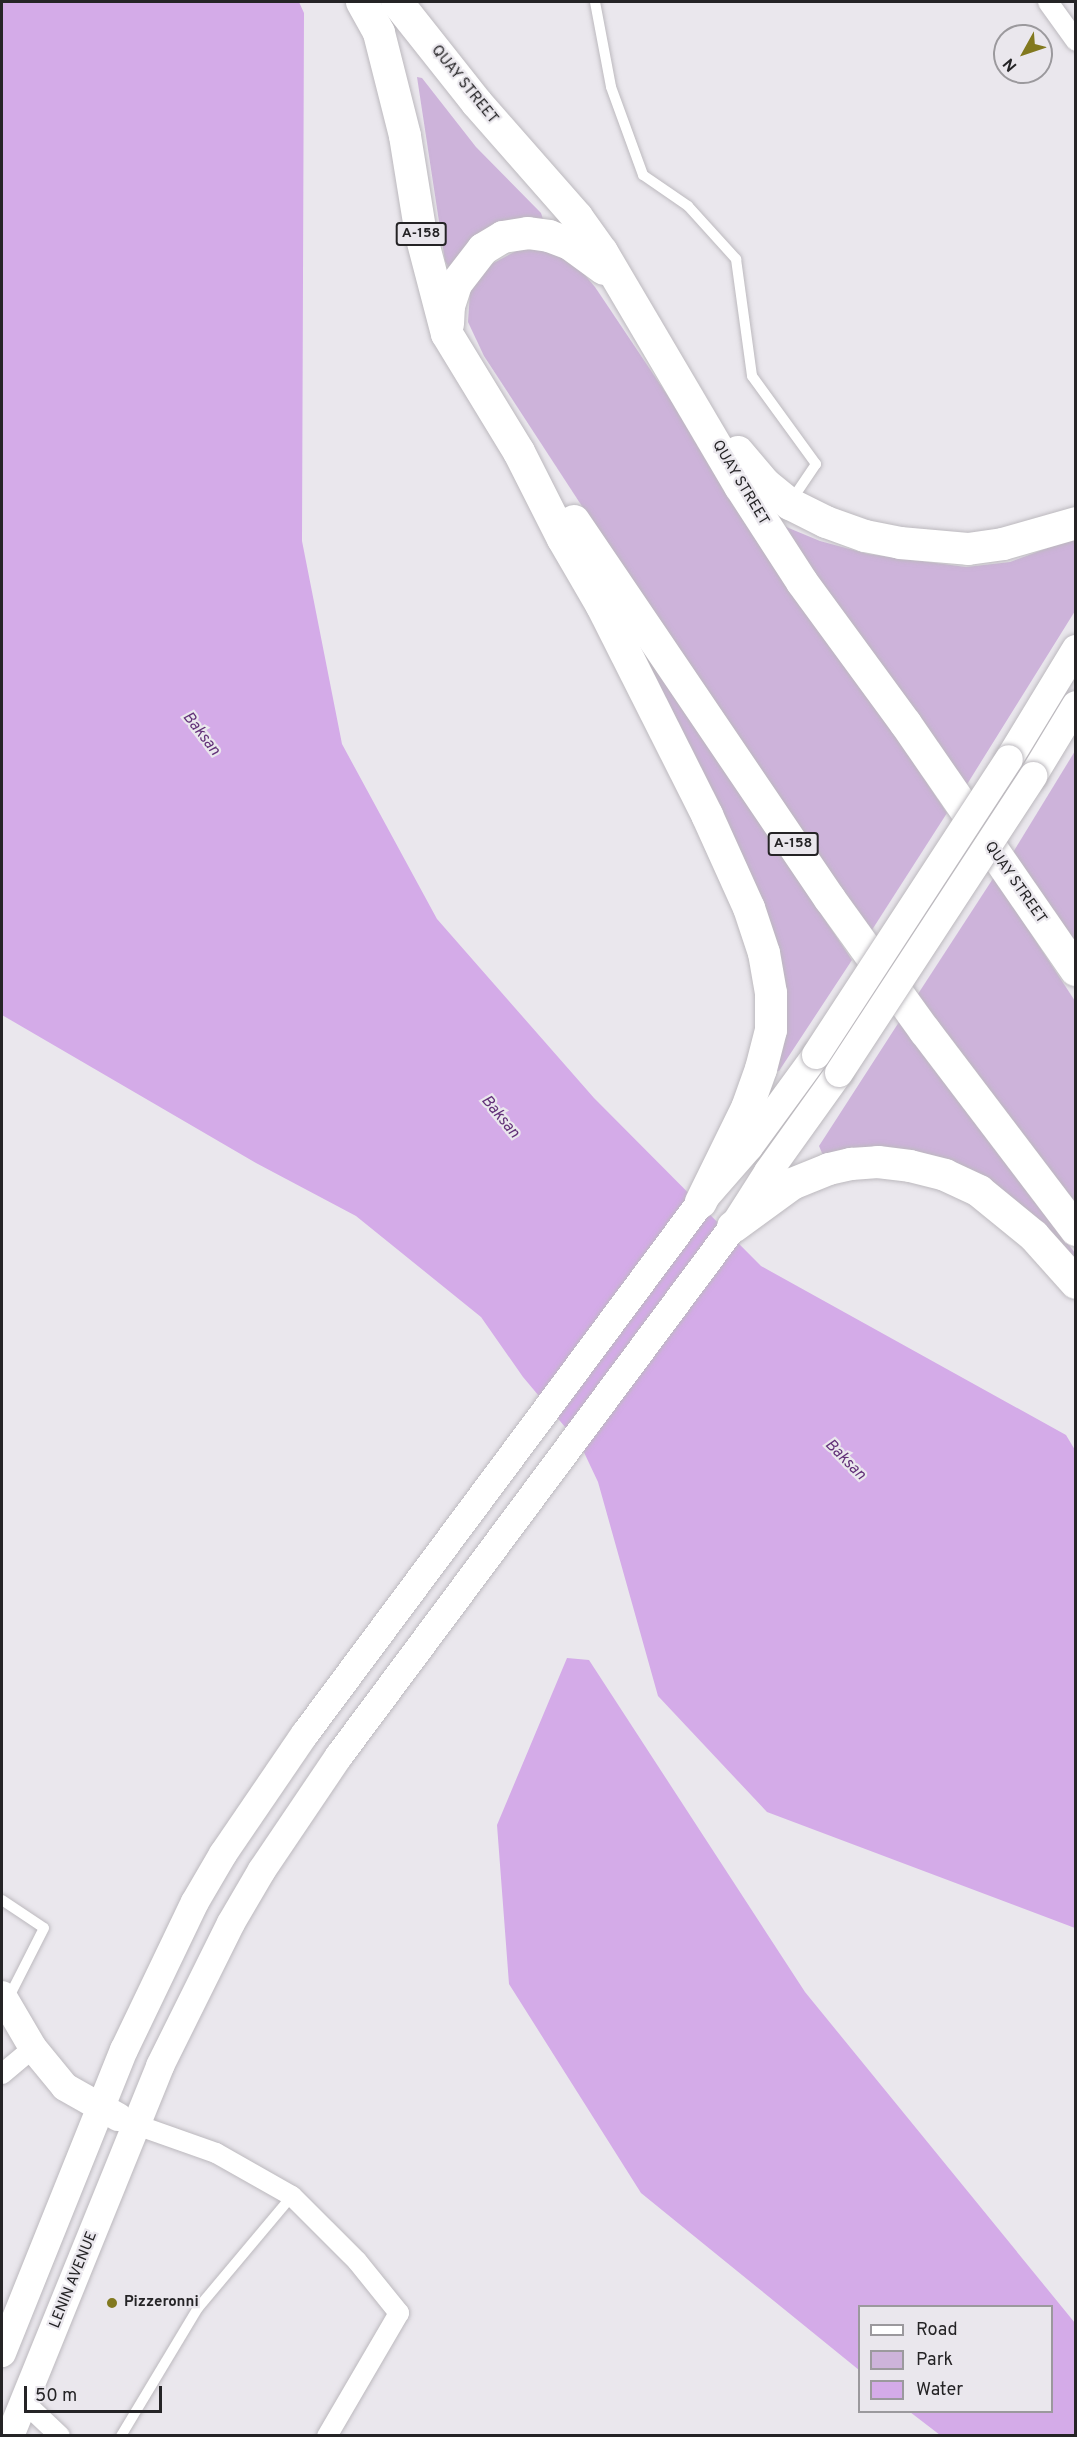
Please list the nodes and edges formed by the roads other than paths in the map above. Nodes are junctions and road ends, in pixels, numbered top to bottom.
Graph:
1 (362, 2) edge
2 (398, 2) edge
3 (595, 2) edge
4 (1048, 2) edge
5 (1076, 41) edge
6 (623, 285) junction
7 (447, 334) junction
8 (679, 380) junction
9 (519, 452) junction
10 (790, 504) junction
11 (1076, 523) edge
12 (1076, 649) edge
13 (1076, 705) edge
14 (1076, 970) edge
15 (701, 1202) junction
16 (733, 1227) junction
17 (1076, 1230) edge
18 (1076, 1283) edge
19 (2, 1900) edge
20 (4, 1999) edge
21 (33, 2048) junction
22 (2, 2074) edge
23 (101, 2109) junction
24 (134, 2124) junction
25 (292, 2196) junction
26 (2, 2352) edge
27 (25, 2403) junction
28 (10, 2436) edge
29 (60, 2436) edge
30 (121, 2436) edge
31 (327, 2436) edge

1 - 7 main road, А-158
2 - 6 main road, QUAY STREET
3 - 10 lane
4 - 5 street
6 - 7 main road
6 - 8 main road, QUAY STREET
7 - 9 main road, А-158
8 - 10 main road
8 - 14 main road, QUAY STREET
9 - 15 main road
9 - 17 main road, А-158
10 - 11 main road
12 - 15 main road, bridge
13 - 16 main road, LENIN AVENUE, bridge
15 - 23 main road
16 - 18 main road
16 - 24 main road, LENIN AVENUE
19 - 20 lane
20 - 21 main road
21 - 22 street
21 - 23 main road
23 - 24 main road
23 - 26 main road
24 - 25 street
24 - 27 main road, LENIN AVENUE
25 - 30 lane
25 - 31 street
27 - 28 main road, LENIN AVENUE
27 - 29 street

